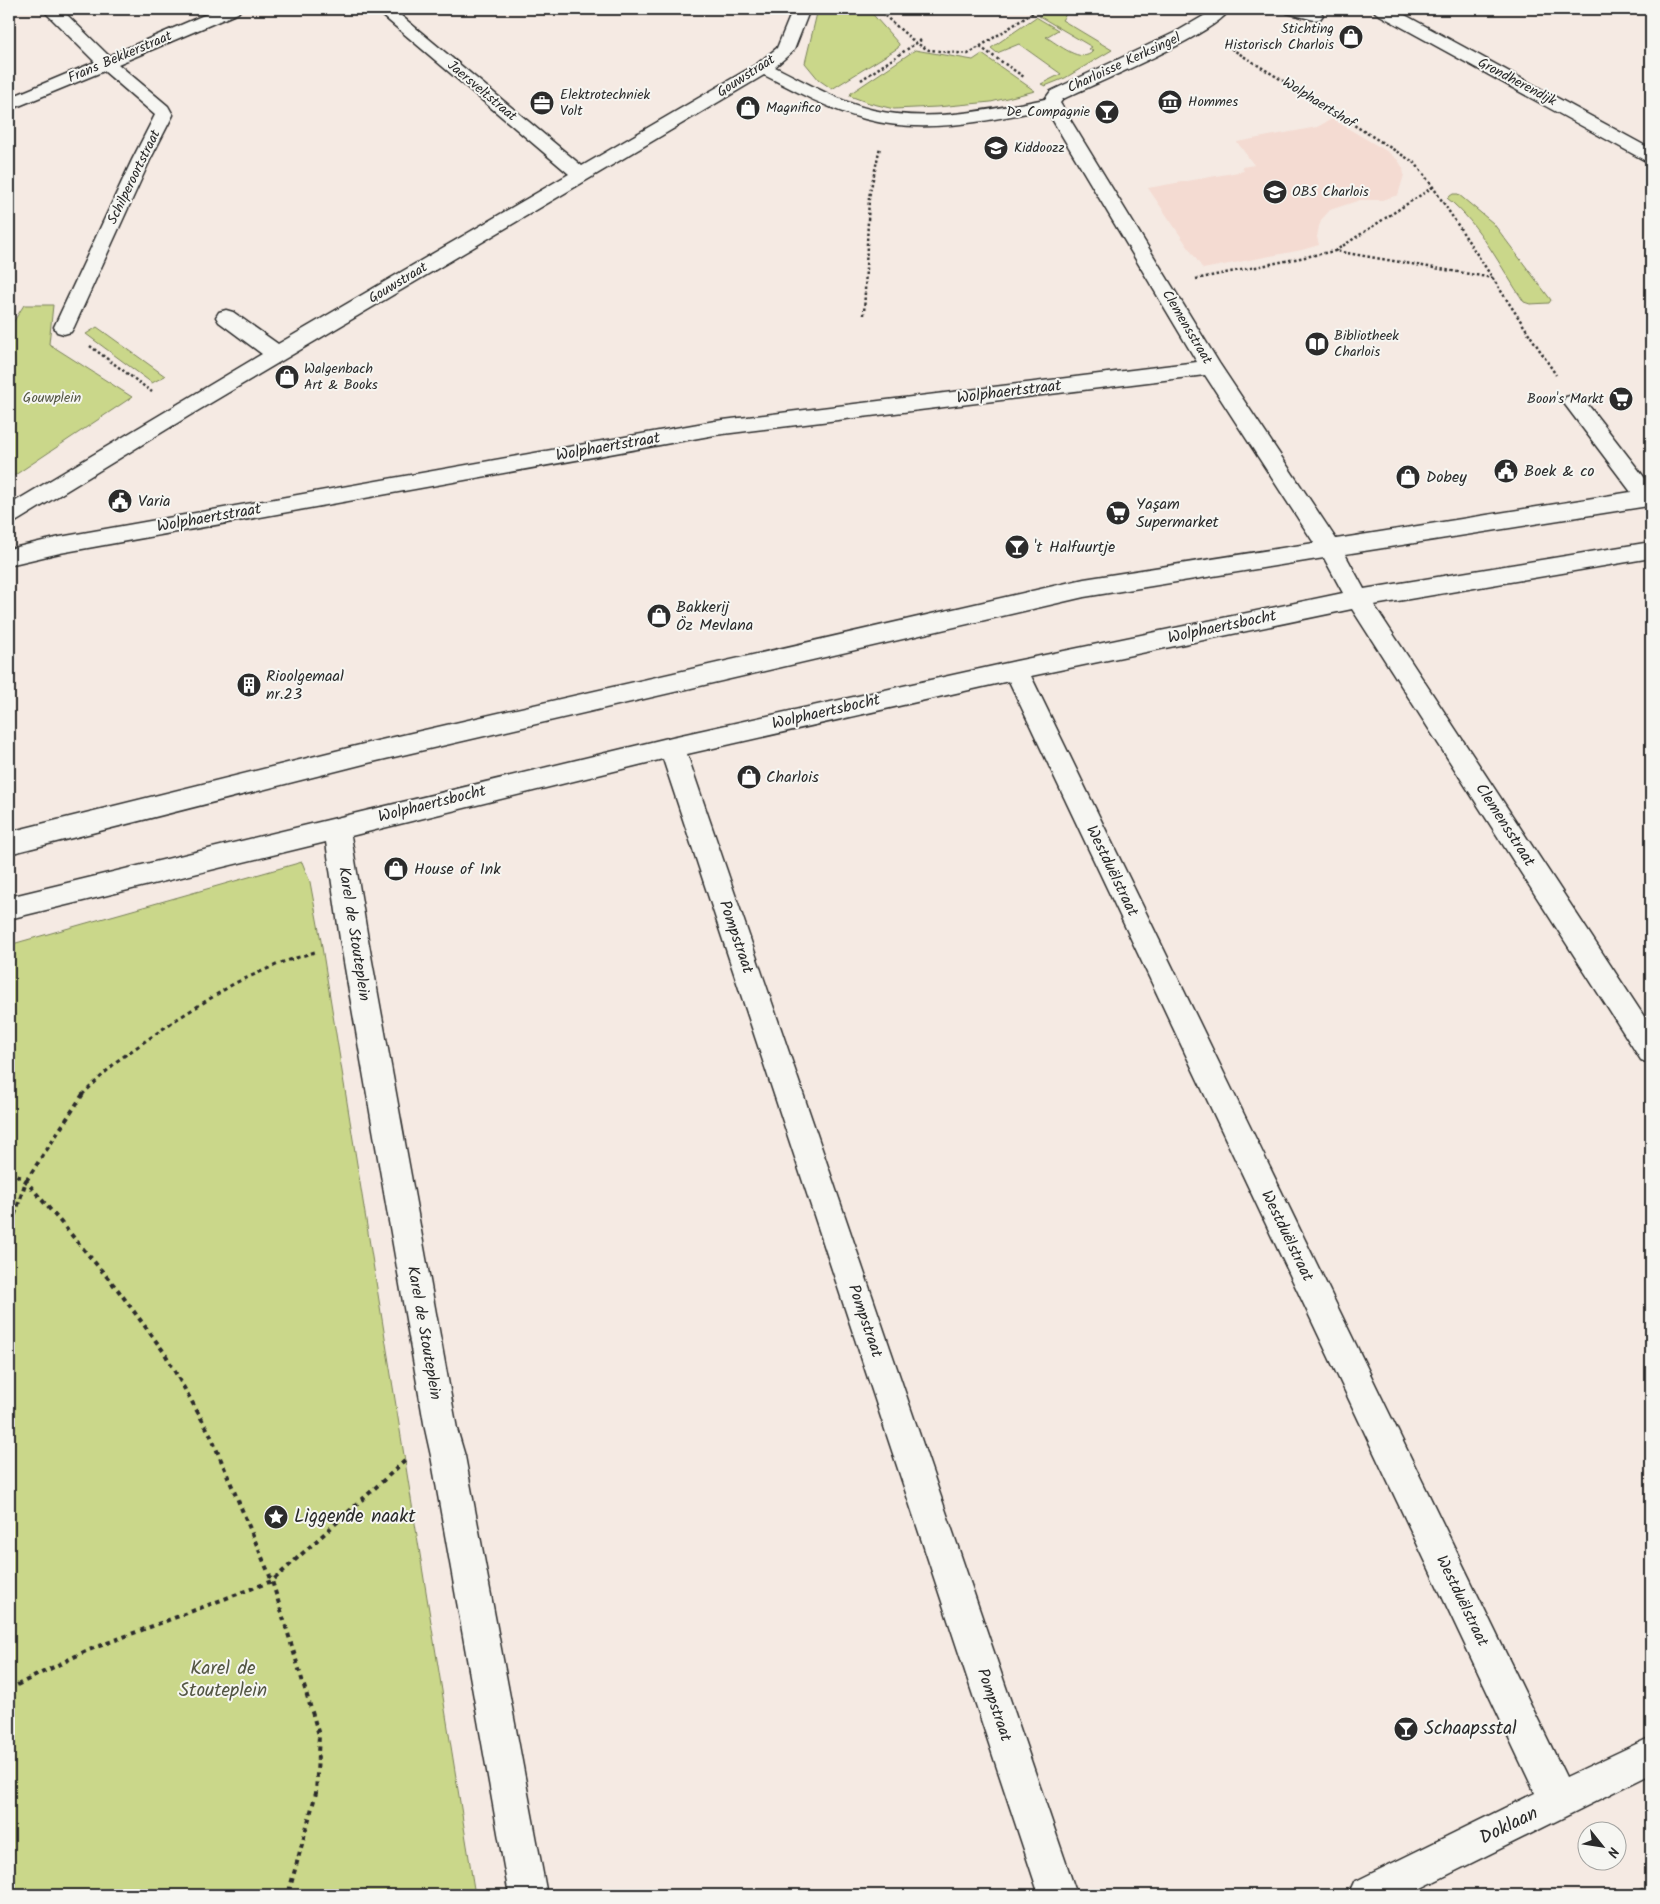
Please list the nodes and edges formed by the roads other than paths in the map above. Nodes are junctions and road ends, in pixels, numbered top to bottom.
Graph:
1 (51, 9) edge
2 (232, 9) edge
3 (383, 9) edge
4 (801, 9) edge
5 (1222, 9) edge
6 (1293, 9) edge
7 (1382, 9) edge
8 (1314, 15) dead end
9 (106, 64) junction
10 (763, 68) junction
11 (1054, 99) junction
12 (9, 105) edge
13 (1651, 156) edge
14 (580, 174) junction
15 (226, 316) dead end
16 (64, 326) road end
17 (277, 354) junction
18 (1211, 367) junction
19 (1574, 402) road end
20 (1649, 498) edge
21 (9, 515) edge
22 (1330, 548) junction
23 (1651, 550) edge
24 (9, 557) edge
25 (1358, 599) junction
26 (1016, 670) junction
27 (672, 747) junction
28 (337, 828) junction
29 (9, 843) edge
30 (9, 908) edge
31 (1651, 1051) edge
32 (1651, 1755) edge
33 (1558, 1802) junction
34 (528, 1895) edge
35 (1058, 1895) edge
36 (1367, 1895) edge

1 - 9 street, Schilperoortstraat
2 - 9 street, Frans Bekkerstraat
3 - 14 street, Jaersveltstraat
4 - 10 street, Gouwstraat
5 - 11 street, Charloisse Kerksingel
6 - 8 street
7 - 13 street, Grondherendijk
9 - 12 street, Frans Bekkerstraat
9 - 16 street, Schilperoortstraat
10 - 11 street, Charloisse Kerksingel
10 - 14 street, Gouwstraat
11 - 18 street, Clemensstraat
14 - 17 street, Gouwstraat
15 - 17 street
17 - 21 street, Gouwstraat
18 - 22 street, Clemensstraat
18 - 24 street, Wolphaertstraat
19 - 20 street
20 - 22 street
22 - 25 street, Clemensstraat
22 - 29 street
23 - 25 street, Wolphaertsbocht
25 - 26 street, Wolphaertsbocht
25 - 31 street, Clemensstraat
26 - 27 street, Wolphaertsbocht
26 - 33 street, Westduëlstraat
27 - 28 street, Wolphaertsbocht
27 - 35 street, Pompstraat
28 - 30 street, Wolphaertsbocht
28 - 34 street, Karel de Stouteplein
32 - 33 street, Doklaan
33 - 36 street, Doklaan

